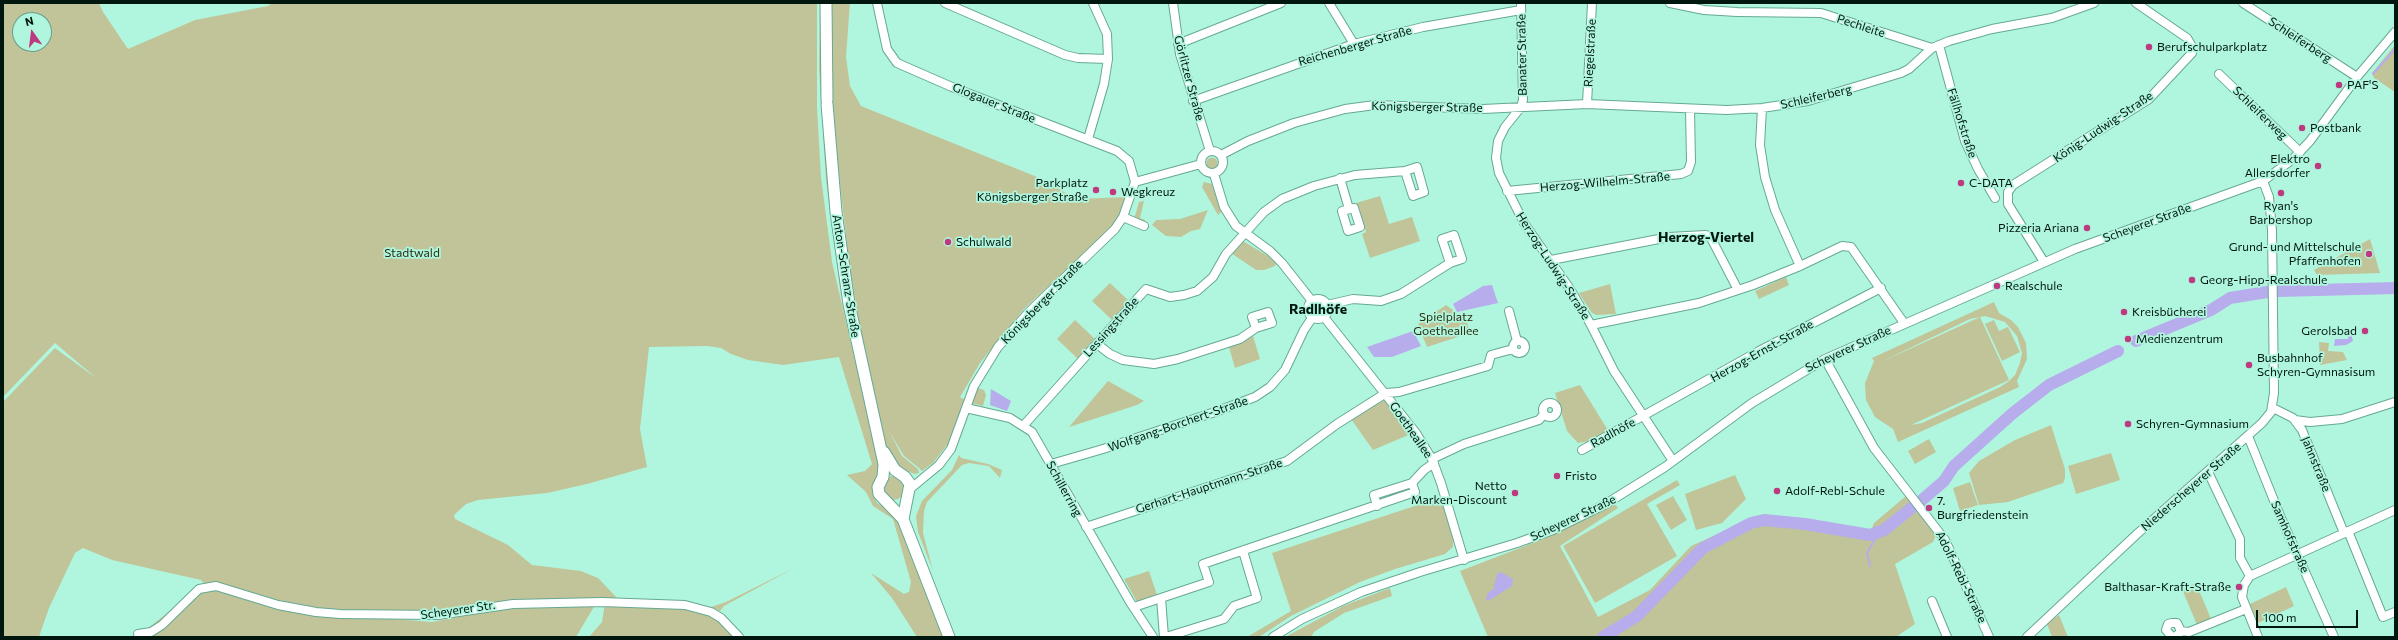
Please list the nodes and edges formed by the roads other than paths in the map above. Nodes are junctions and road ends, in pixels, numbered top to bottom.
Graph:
1 (826, 3) edge
2 (877, 3) edge
3 (945, 3) edge
4 (1092, 3) edge
5 (1173, 3) edge
6 (1282, 3) edge
7 (1329, 3) edge
8 (1592, 3) edge
9 (1670, 3) edge
10 (2094, 3) edge
11 (2136, 3) edge
12 (2243, 3) edge
13 (958, 5) edge
14 (1521, 7) edge
15 (2395, 32) edge
16 (1178, 44) junction
17 (1354, 44) junction
18 (1936, 46) junction
19 (1108, 58) junction
20 (2219, 74) dead end
21 (2357, 77) junction
22 (1193, 101) junction
23 (1587, 104) junction
24 (1522, 107) junction
25 (1762, 108) junction
26 (1690, 110) junction
27 (1088, 139) junction
28 (1210, 151) junction
29 (2300, 152) junction
30 (1221, 155) junction
31 (1201, 164) junction
32 (1405, 171) dead end
33 (1214, 174) junction
34 (1340, 178) junction
35 (2263, 180) junction
36 (1135, 182) junction
37 (1507, 191) junction
38 (1995, 198) dead end
39 (1350, 209) dead end
40 (1124, 217) junction
41 (1144, 226) dead end
42 (1243, 233) junction
43 (1551, 260) junction
44 (2044, 262) junction
45 (1450, 263) dead end
46 (1800, 266) junction
47 (1881, 288) junction
48 (1738, 290) junction
49 (1312, 301) junction
50 (1327, 305) junction
51 (1509, 311) dead end
52 (1324, 317) junction
53 (1312, 318) junction
54 (1904, 322) junction
55 (1591, 325) junction
56 (1256, 328) dead end
57 (1097, 344) junction
58 (1825, 359) junction
59 (1386, 393) junction
60 (2395, 402) edge
61 (966, 408) junction
62 (2273, 408) junction
63 (1544, 414) dead end
64 (1644, 416) junction
65 (2295, 420) junction
66 (1024, 425) junction
67 (2248, 436) junction
68 (880, 445) junction
69 (1582, 450) dead end
70 (1432, 461) junction
71 (1673, 461) junction
72 (1050, 464) junction
73 (2208, 472) junction
74 (902, 475) junction
75 (925, 475) junction
76 (883, 477) junction
77 (908, 494) junction
78 (888, 504) junction
79 (2395, 510) edge
80 (903, 518) junction
81 (1086, 527) junction
82 (2346, 532) junction
83 (1243, 551) junction
84 (2297, 554) junction
85 (1464, 560) junction
86 (2250, 576) junction
87 (1161, 598) junction
88 (1932, 601) dead end
89 (1134, 607) junction
90 (2246, 609) junction
91 (2395, 612) edge
92 (138, 634) dead end
93 (2176, 635) edge
94 (738, 637) edge
95 (949, 637) edge
96 (1153, 637) edge
97 (1165, 637) edge
98 (1274, 637) edge
99 (1947, 637) edge
100 (1989, 637) edge
101 (2026, 637) edge
102 (2258, 637) edge
103 (2334, 637) edge

1 - 68 main road, Anton-Schranz-Straße
2 - 27 street, Glogauer Straße
3 - 13 street
4 - 19 street
5 - 16 street, Görlitzer Straße
6 - 16 street
7 - 17 street
8 - 23 street, Riegelstraße
9 - 18 street, Pechleite
10 - 18 street, Schleiferberg
11 - 44 street, König-Ludwig-Straße
12 - 21 street, Schleiferberg
13 - 19 street
14 - 17 street, Reichenberger Straße
14 - 24 street, Banater Straße
15 - 21 street, Scheyerer Straße
16 - 22 street, Görlitzer Straße
17 - 22 street, Reichenberger Straße
18 - 25 street, Schleiferberg
18 - 38 street, Fällhofstraße
19 - 27 street
20 - 29 street, Schleiferweg
21 - 29 street, Scheyerer Straße
22 - 28 street, Görlitzer Straße
23 - 24 street, Schleiferberg
23 - 26 street, Schleiferberg
24 - 30 street, Königsberger Straße
24 - 37 street, Herzog-Ludwig-Straße
25 - 26 street, Schleiferberg
25 - 46 street
26 - 37 street, Herzog-Wilhelm-Straße
27 - 36 street, Glogauer Straße
28 - 30 street
28 - 31 street
29 - 35 street, Scheyerer Straße
30 - 33 street
31 - 33 street
31 - 36 street
32 - 34 street
33 - 42 street
34 - 39 street
34 - 42 street
35 - 44 street, Scheyerer Straße
35 - 62 street
36 - 40 street, Königsberger Straße
37 - 43 street, Herzog-Ludwig-Straße
40 - 41 street
40 - 61 street, Königsberger Straße
42 - 49 street
42 - 57 street, Lessingstraße
43 - 48 street
43 - 55 street, Herzog-Ludwig-Straße
44 - 54 street, Scheyerer Straße
45 - 50 street
46 - 47 street
46 - 48 street
47 - 54 street
47 - 64 street, Herzog-Ernst-Straße
48 - 55 street
49 - 50 street
49 - 53 street
50 - 52 street
51 - 59 street
52 - 53 street
52 - 59 street, Goetheallee
53 - 72 street, Wolfgang-Borchert-Straße
54 - 58 street, Scheyerer Straße
55 - 64 street, Herzog-Ludwig-Straße
56 - 57 street
57 - 66 street, Lessingstraße
58 - 71 street, Scheyerer Straße
58 - 100 street, Adolf-Rebl-Straße
59 - 70 street, Goetheallee
59 - 81 street, Gerhart-Hauptmann-Straße
60 - 65 street
61 - 66 street, Schillerring
61 - 75 street, Königsberger Straße
62 - 65 street
62 - 67 street, Niederscheyerer Straße
63 - 70 street
64 - 69 street, Radlhöfe
64 - 71 street, Herzog-Ludwig-Straße
65 - 82 street, Jahnstraße
66 - 72 street, Schillerring
67 - 73 street, Niederscheyerer Straße
67 - 84 street, Samhofstraße
68 - 74 main road, Anton-Schranz-Straße
68 - 76 main road, Anton-Schranz-Straße
70 - 83 street
70 - 85 street, Goetheallee
71 - 85 street, Scheyerer Straße
72 - 81 street, Schillerring
73 - 86 street
73 - 101 street, Niederscheyerer Straße
74 - 75 street
74 - 76 main road
74 - 77 main road, Anton-Schranz-Straße
75 - 77 street, Königsberger Straße
76 - 78 main road, Anton-Schranz-Straße
77 - 78 main road
77 - 80 main road
78 - 80 main road, Anton-Schranz-Straße
79 - 82 street
80 - 95 main road, Anton-Schranz-Straße
81 - 89 street, Schillerring
82 - 84 street
82 - 91 street, Jahnstraße
83 - 87 street
83 - 97 street
84 - 86 street
84 - 103 street, Samhofstraße
85 - 98 street, Scheyerer Straße
86 - 90 street
87 - 89 street
87 - 97 street
88 - 99 street
89 - 96 street, Schillerring
90 - 93 street
90 - 102 street
92 - 94 street, Scheyerer Str.

